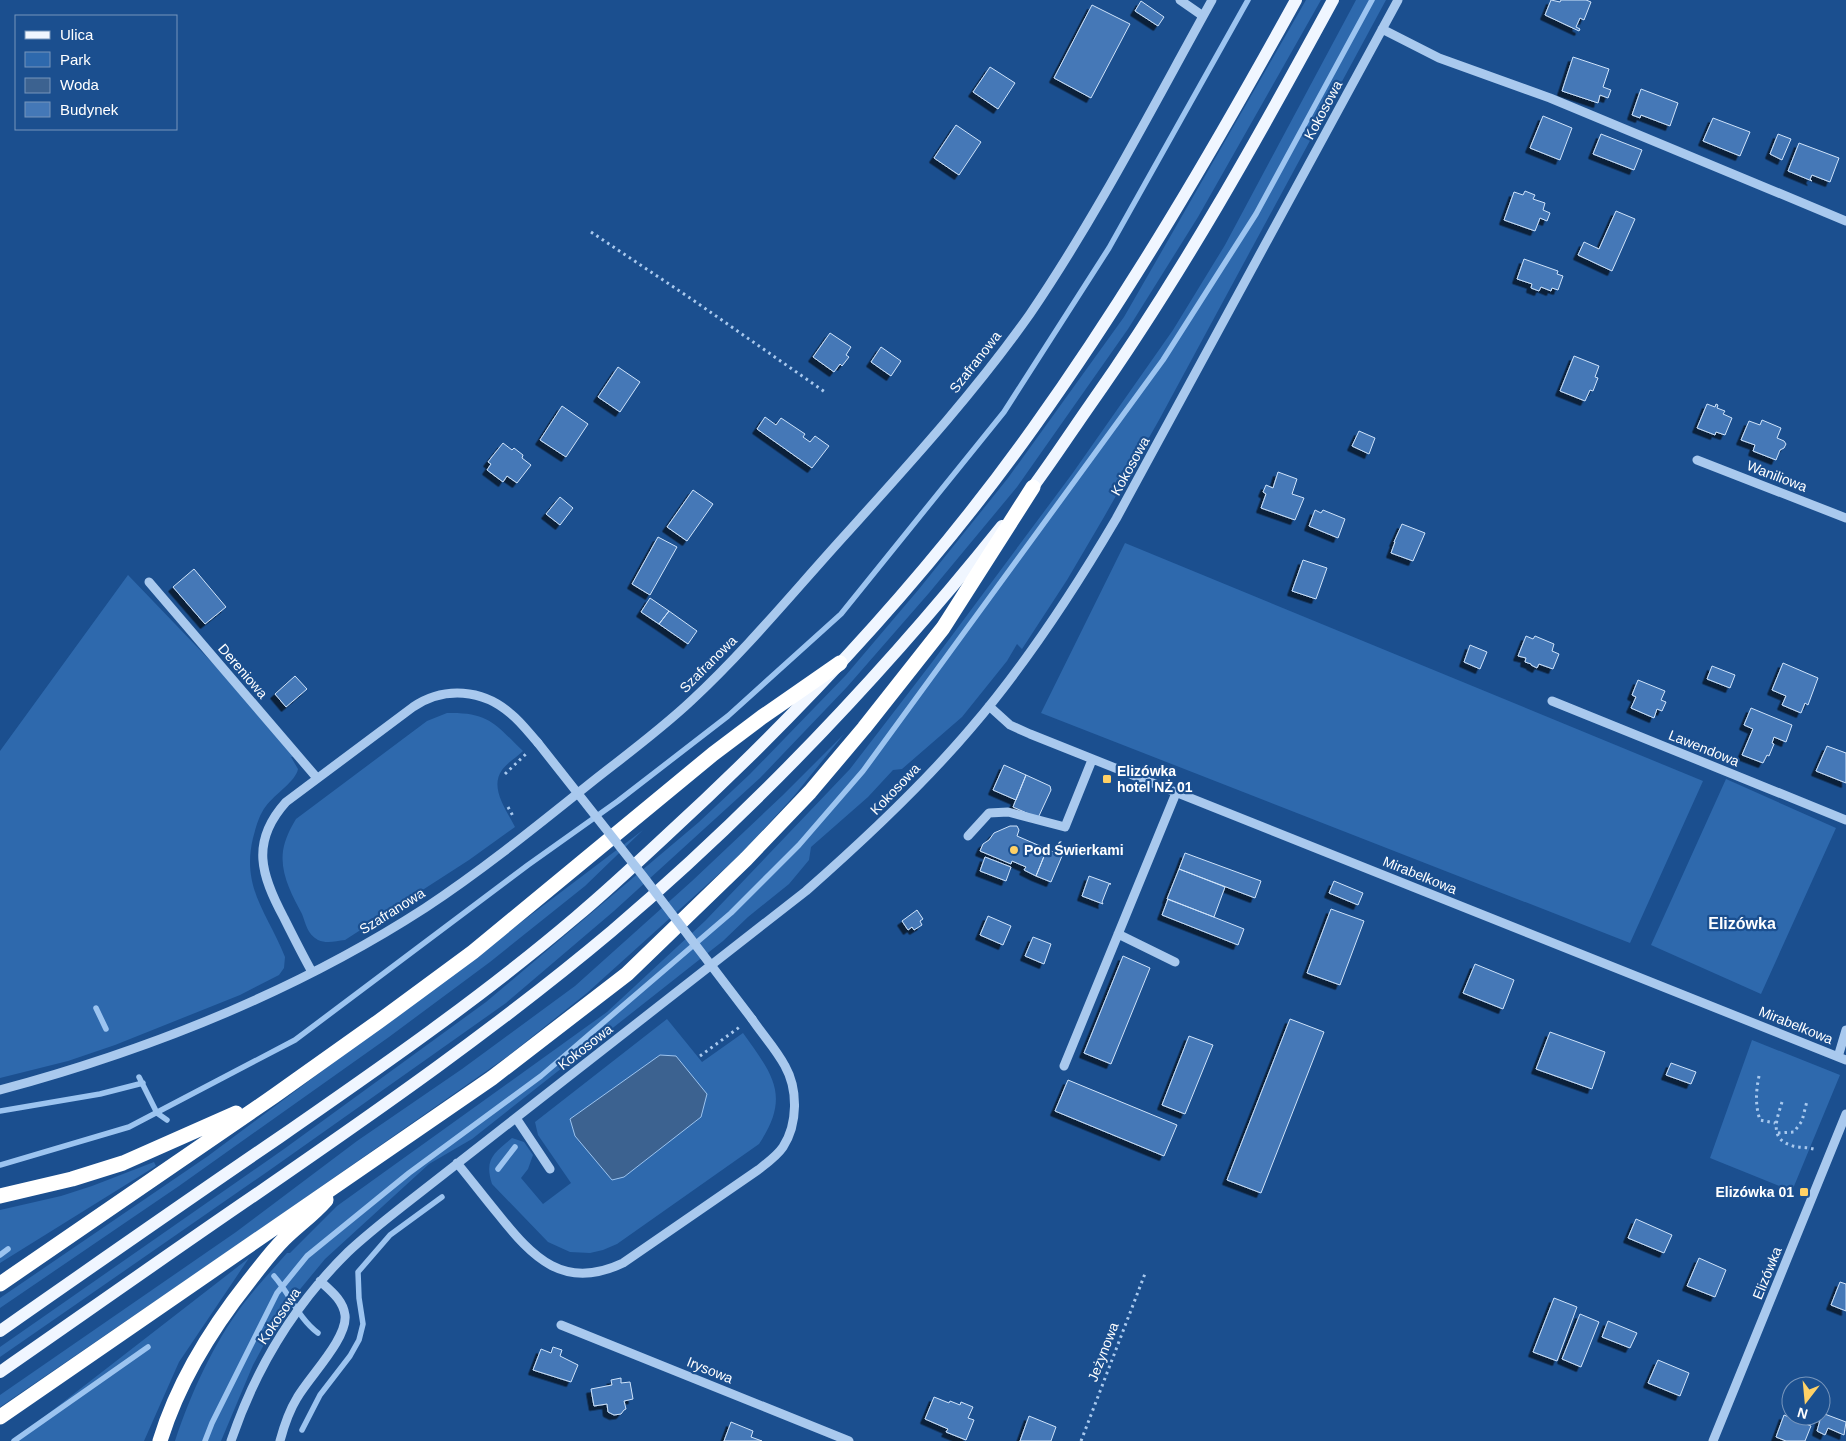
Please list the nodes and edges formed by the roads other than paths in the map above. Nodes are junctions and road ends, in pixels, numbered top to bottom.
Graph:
1 (1180, 0) edge
2 (1212, 0) edge
3 (1296, 0) edge
4 (1334, 0) edge
5 (1398, 0) edge
6 (1203, 16) junction
7 (1382, 29) junction
8 (1846, 221) edge
9 (1697, 460) dead end
10 (1033, 487) junction
11 (1846, 518) edge
12 (149, 582) dead end
13 (840, 663) junction
14 (1552, 701) dead end
15 (990, 706) junction
16 (1092, 760) junction
17 (317, 778) junction
18 (1176, 793) junction
19 (1846, 820) edge
20 (968, 836) dead end
21 (1118, 934) junction
22 (1175, 962) dead end
23 (312, 972) junction
24 (1846, 1030) edge
25 (1842, 1058) edge
26 (1064, 1066) dead end
27 (0, 1090) edge
28 (274, 1096) junction
29 (1846, 1114) edge
30 (516, 1118) junction
31 (457, 1163) junction
32 (550, 1168) dead end
33 (347, 1177) junction
34 (0, 1196) edge
35 (320, 1282) junction
36 (0, 1284) edge
37 (561, 1325) dead end
38 (0, 1331) edge
39 (0, 1372) edge
40 (0, 1417) edge
41 (160, 1441) edge
42 (231, 1441) edge
43 (280, 1441) edge
44 (849, 1441) edge
45 (1713, 1441) edge

1 - 6 street
2 - 6 street, Szafranowa
3 - 13 main road
4 - 10 main road
5 - 7 street, Kokosowa
6 - 23 street, Szafranowa
7 - 8 street
7 - 15 street, Kokosowa
9 - 11 street, Waniliowa
10 - 33 highway
10 - 39 main road
12 - 17 street, Dereniowa
13 - 28 highway
13 - 38 main road
14 - 19 street, Lawendowa
15 - 16 street, Mirabelkowa
15 - 30 street, Kokosowa
16 - 18 street, Mirabelkowa
16 - 20 street
17 - 23 street
17 - 31 street, bridge
18 - 21 street
18 - 25 street, Mirabelkowa
21 - 22 street
21 - 26 street
23 - 27 street, Szafranowa
24 - 25 street
28 - 34 highway
28 - 36 highway
29 - 45 street, Elizówka
30 - 31 street, Kokosowa
30 - 32 street
31 - 35 street, Kokosowa
33 - 40 highway
33 - 41 highway
35 - 42 street, Kokosowa
35 - 43 street
37 - 44 street, Irysowa

